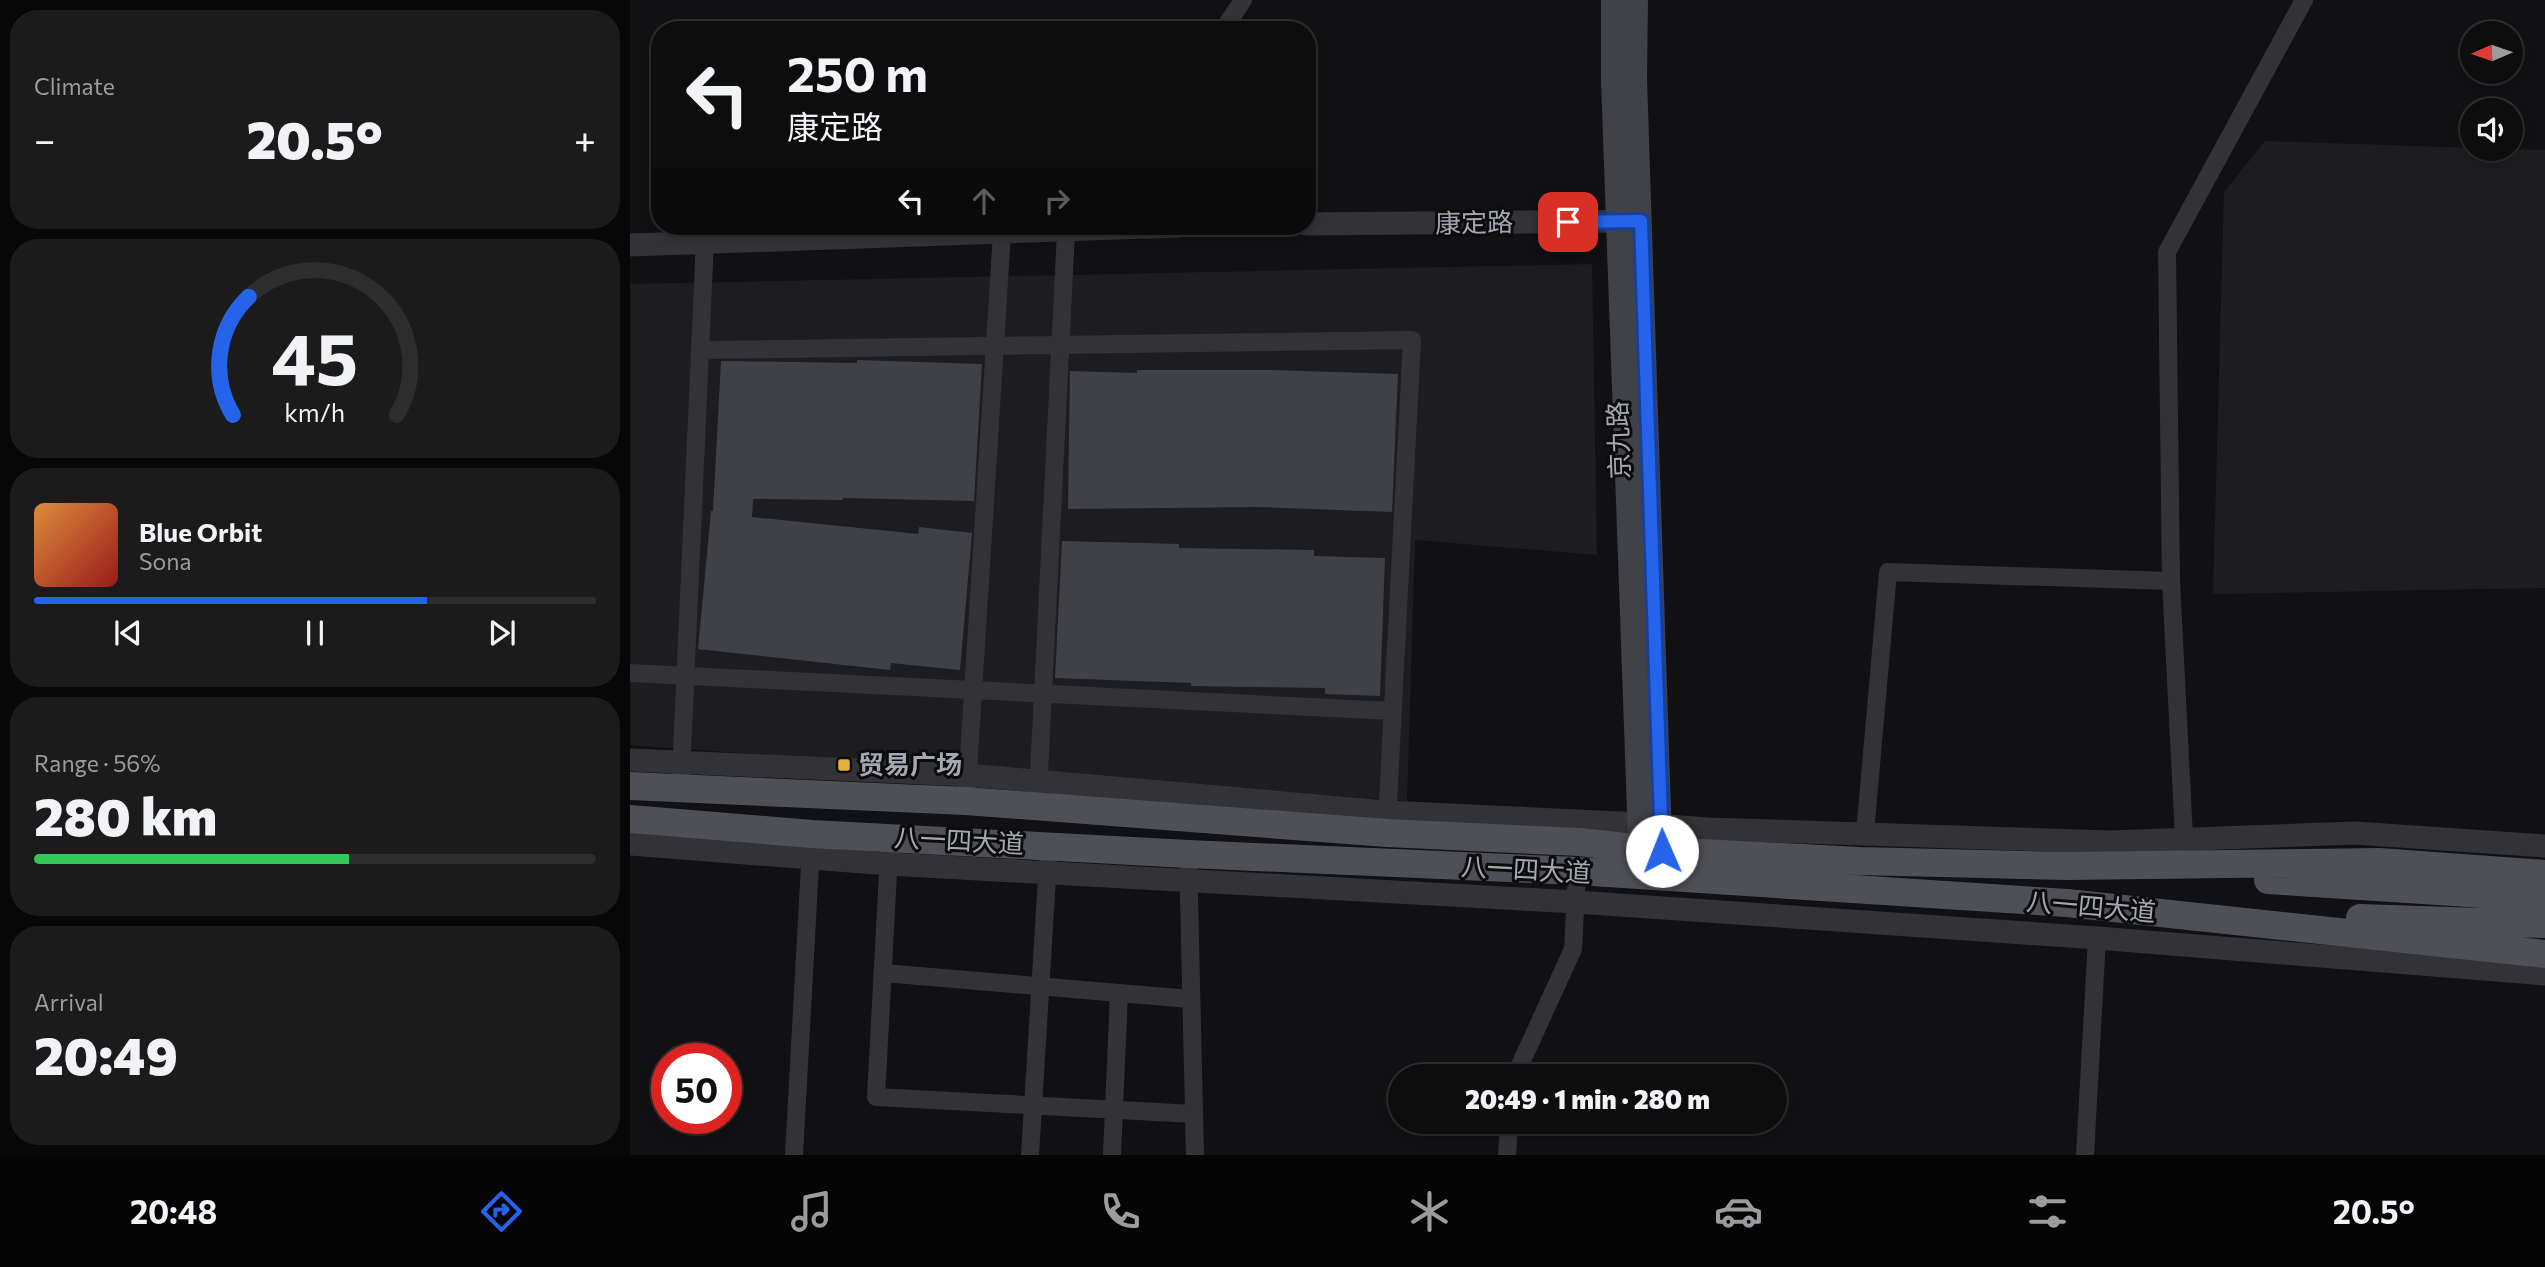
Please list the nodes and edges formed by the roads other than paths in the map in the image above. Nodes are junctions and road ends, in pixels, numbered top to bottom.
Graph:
1 (1243, 0) edge
2 (1613, 0) edge
3 (1636, 0) edge
4 (2304, 0) edge
5 (1229, 21) edge
6 (1630, 221) junction
7 (1316, 224) edge
8 (917, 235) edge
9 (1002, 235) edge
10 (1066, 235) edge
11 (705, 240) junction
12 (630, 245) edge
13 (1061, 345) junction
14 (996, 346) junction
15 (702, 350) junction
16 (2172, 580) junction
17 (630, 673) edge
18 (687, 675) junction
19 (972, 690) junction
20 (1043, 694) junction
21 (1392, 711) junction
22 (630, 760) edge
23 (681, 776) junction
24 (630, 786) edge
25 (967, 788) junction
26 (1038, 794) junction
27 (630, 819) edge
28 (1387, 823) junction
29 (1866, 833) junction
30 (2184, 837) junction
31 (630, 844) edge
32 (811, 846) junction
33 (2545, 846) edge
34 (889, 850) junction
35 (1652, 851) junction
36 (1048, 858) junction
37 (2068, 866) junction
38 (1189, 867) junction
39 (1577, 871) junction
40 (2545, 874) edge
41 (2545, 898) edge
42 (1576, 902) junction
43 (2067, 903) junction
44 (2545, 924) edge
45 (2097, 938) junction
46 (2545, 954) edge
47 (884, 973) junction
48 (2545, 974) edge
49 (1040, 986) junction
50 (1119, 993) junction
51 (1190, 999) junction
52 (1520, 1064) edge
53 (1033, 1106) junction
54 (1114, 1110) junction
55 (1194, 1114) junction
56 (1508, 1134) edge
57 (794, 1155) edge
58 (1030, 1155) edge
59 (1112, 1155) edge
60 (1195, 1155) edge
61 (1507, 1155) edge
62 (2085, 1155) edge

1 - 5 street
2 - 6 main road, 京九路
3 - 6 main road, 京九路
4 - 16 street
6 - 7 street, 康定路
6 - 35 main road, 京九路
8 - 11 street
9 - 14 street
10 - 13 street
11 - 12 street
11 - 15 street
13 - 14 street
13 - 20 street
13 - 21 street
14 - 15 street
14 - 19 street
15 - 18 street
16 - 29 street
16 - 30 street
17 - 18 street
18 - 19 street
18 - 23 street
19 - 20 street
19 - 25 street
20 - 21 street
20 - 26 street
21 - 28 street
22 - 23 street
23 - 24 main road, 八一四大道
23 - 25 main road, 八一四大道
25 - 26 main road, 八一四大道
26 - 28 main road, 八一四大道
27 - 32 main road, 八一四大道
28 - 35 main road, 八一四大道
29 - 30 street
29 - 35 street
30 - 33 street
31 - 32 street
32 - 34 main road, 八一四大道
32 - 57 street
34 - 36 main road, 八一四大道
34 - 47 street
35 - 37 main road, 八一四大道
35 - 39 main road, 八一四大道
35 - 43 main road, 八一四大道
36 - 38 main road, 八一四大道
36 - 49 street
37 - 40 main road, 八一四大道
37 - 41 main road
38 - 39 main road, 八一四大道
38 - 42 street
38 - 51 street
39 - 42 street
42 - 45 street
42 - 52 street
43 - 44 main road
43 - 46 main road, 八一四大道
45 - 48 street
45 - 62 street
47 - 49 street
47 - 53 street
49 - 50 street
49 - 53 street
50 - 51 street
50 - 54 street
51 - 55 street
53 - 54 street
53 - 58 street
54 - 55 street
54 - 59 street
55 - 60 street
56 - 61 street

